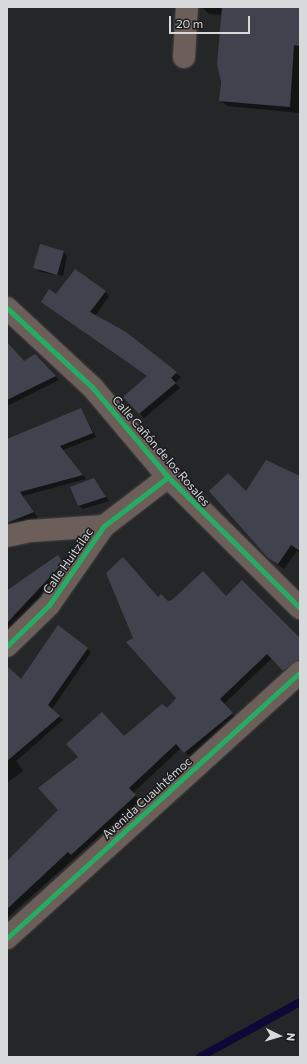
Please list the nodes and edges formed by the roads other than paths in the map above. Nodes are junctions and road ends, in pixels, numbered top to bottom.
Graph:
1 (187, 7) edge
2 (184, 57) dead end
3 (7, 308) edge
4 (168, 477) junction
5 (104, 526) junction
6 (7, 536) edge
7 (300, 608) edge
8 (7, 646) edge
9 (300, 672) edge
10 (7, 938) edge

1 - 2 street
3 - 4 street, Calle Cañón de los Rosales
4 - 5 street, Calle Huitzilac
4 - 7 street, Calle Cañón de los Rosales
5 - 6 street
5 - 8 street, Calle Huitzilac
9 - 10 street, Avenida Cuauhtémoc

